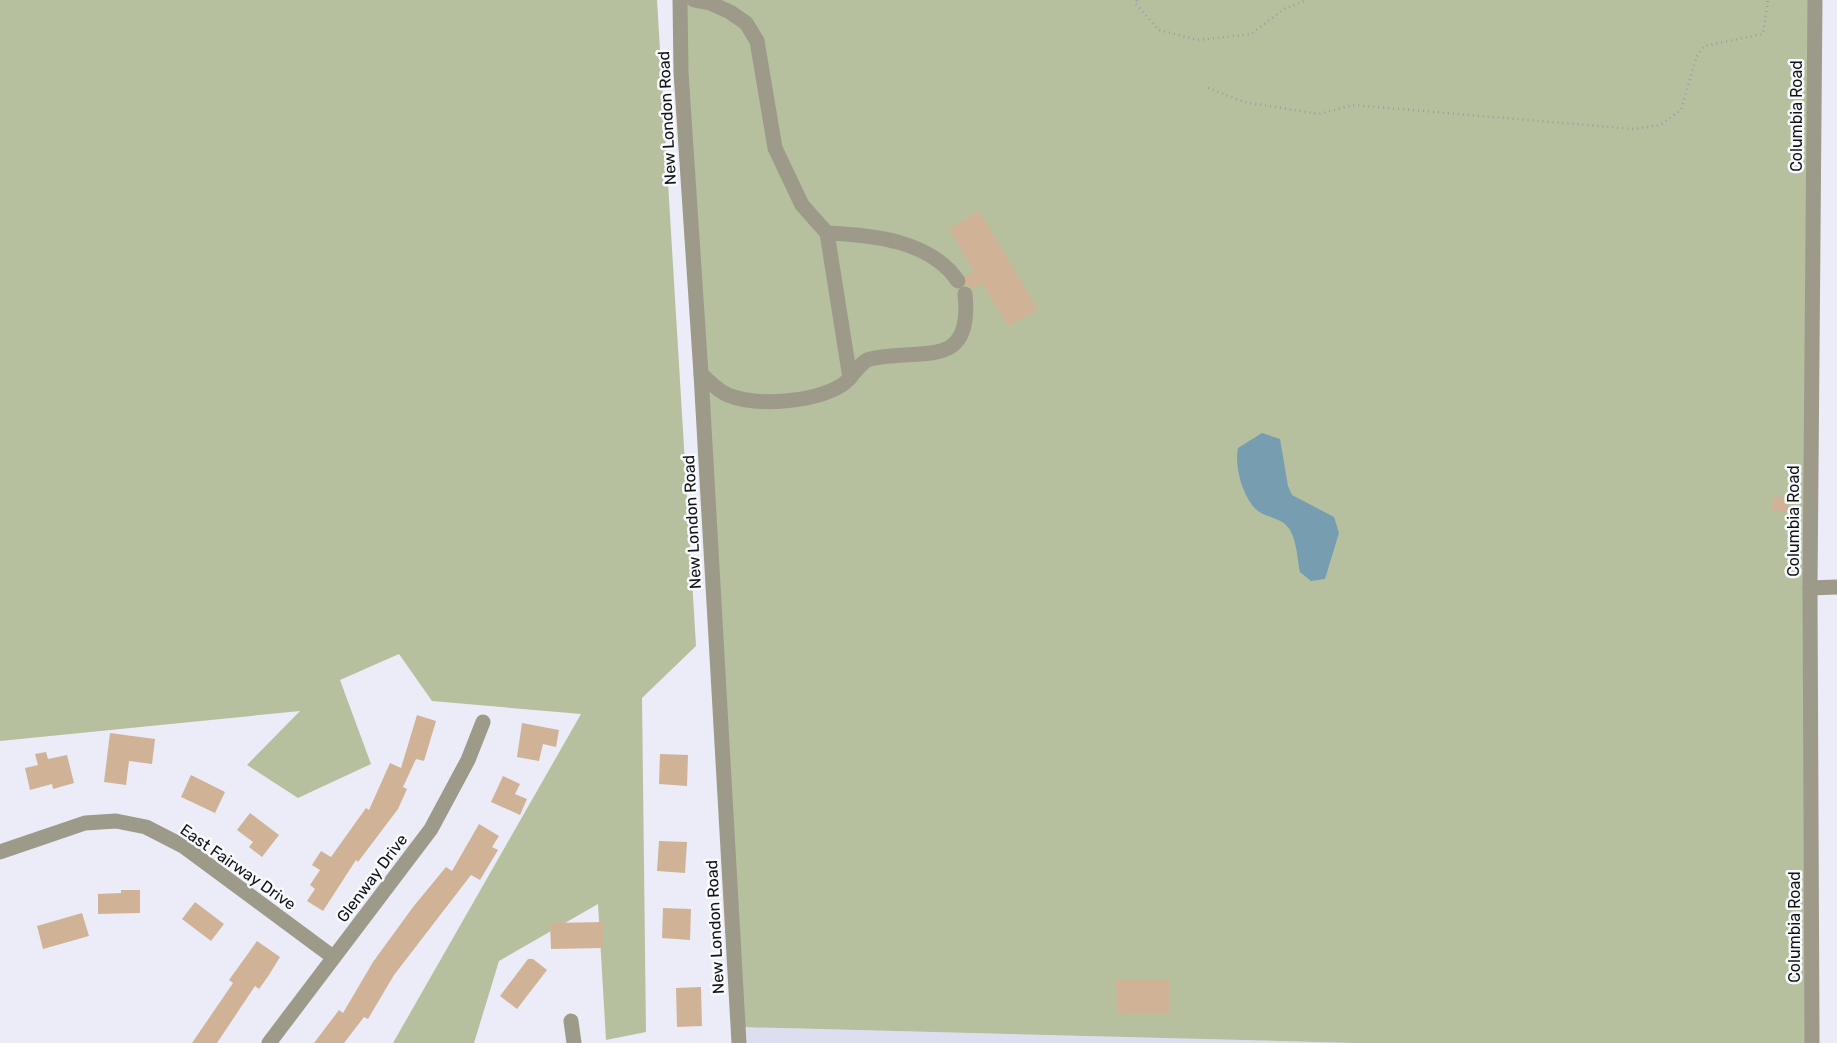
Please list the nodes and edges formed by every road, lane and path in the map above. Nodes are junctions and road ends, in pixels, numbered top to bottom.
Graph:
1 (680, 0) edge
2 (694, 0) edge
3 (1137, 0) edge
4 (1307, 0) edge
5 (1768, 0) edge
6 (1814, 0) edge
7 (1208, 88) dead end
8 (828, 233) junction
9 (701, 374) junction
10 (850, 378) junction
11 (1837, 587) edge
12 (1810, 588) junction
13 (483, 722) dead end
14 (0, 852) edge
15 (333, 957) junction
16 (570, 1021) dead end
17 (269, 1043) edge
18 (574, 1043) edge
19 (739, 1043) edge
20 (1812, 1043) edge

1 - 9 street, New London Road
2 - 8 street
3 - 4 path
5 - 7 path
6 - 12 street, Columbia Road
8 - 10 street
8 - 10 street
9 - 10 street
9 - 19 street, New London Road
11 - 12 street
12 - 20 street, Columbia Road
13 - 15 street, Glenway Drive
14 - 15 street, East Fairway Drive
15 - 17 street, Glenway Drive
16 - 18 street

